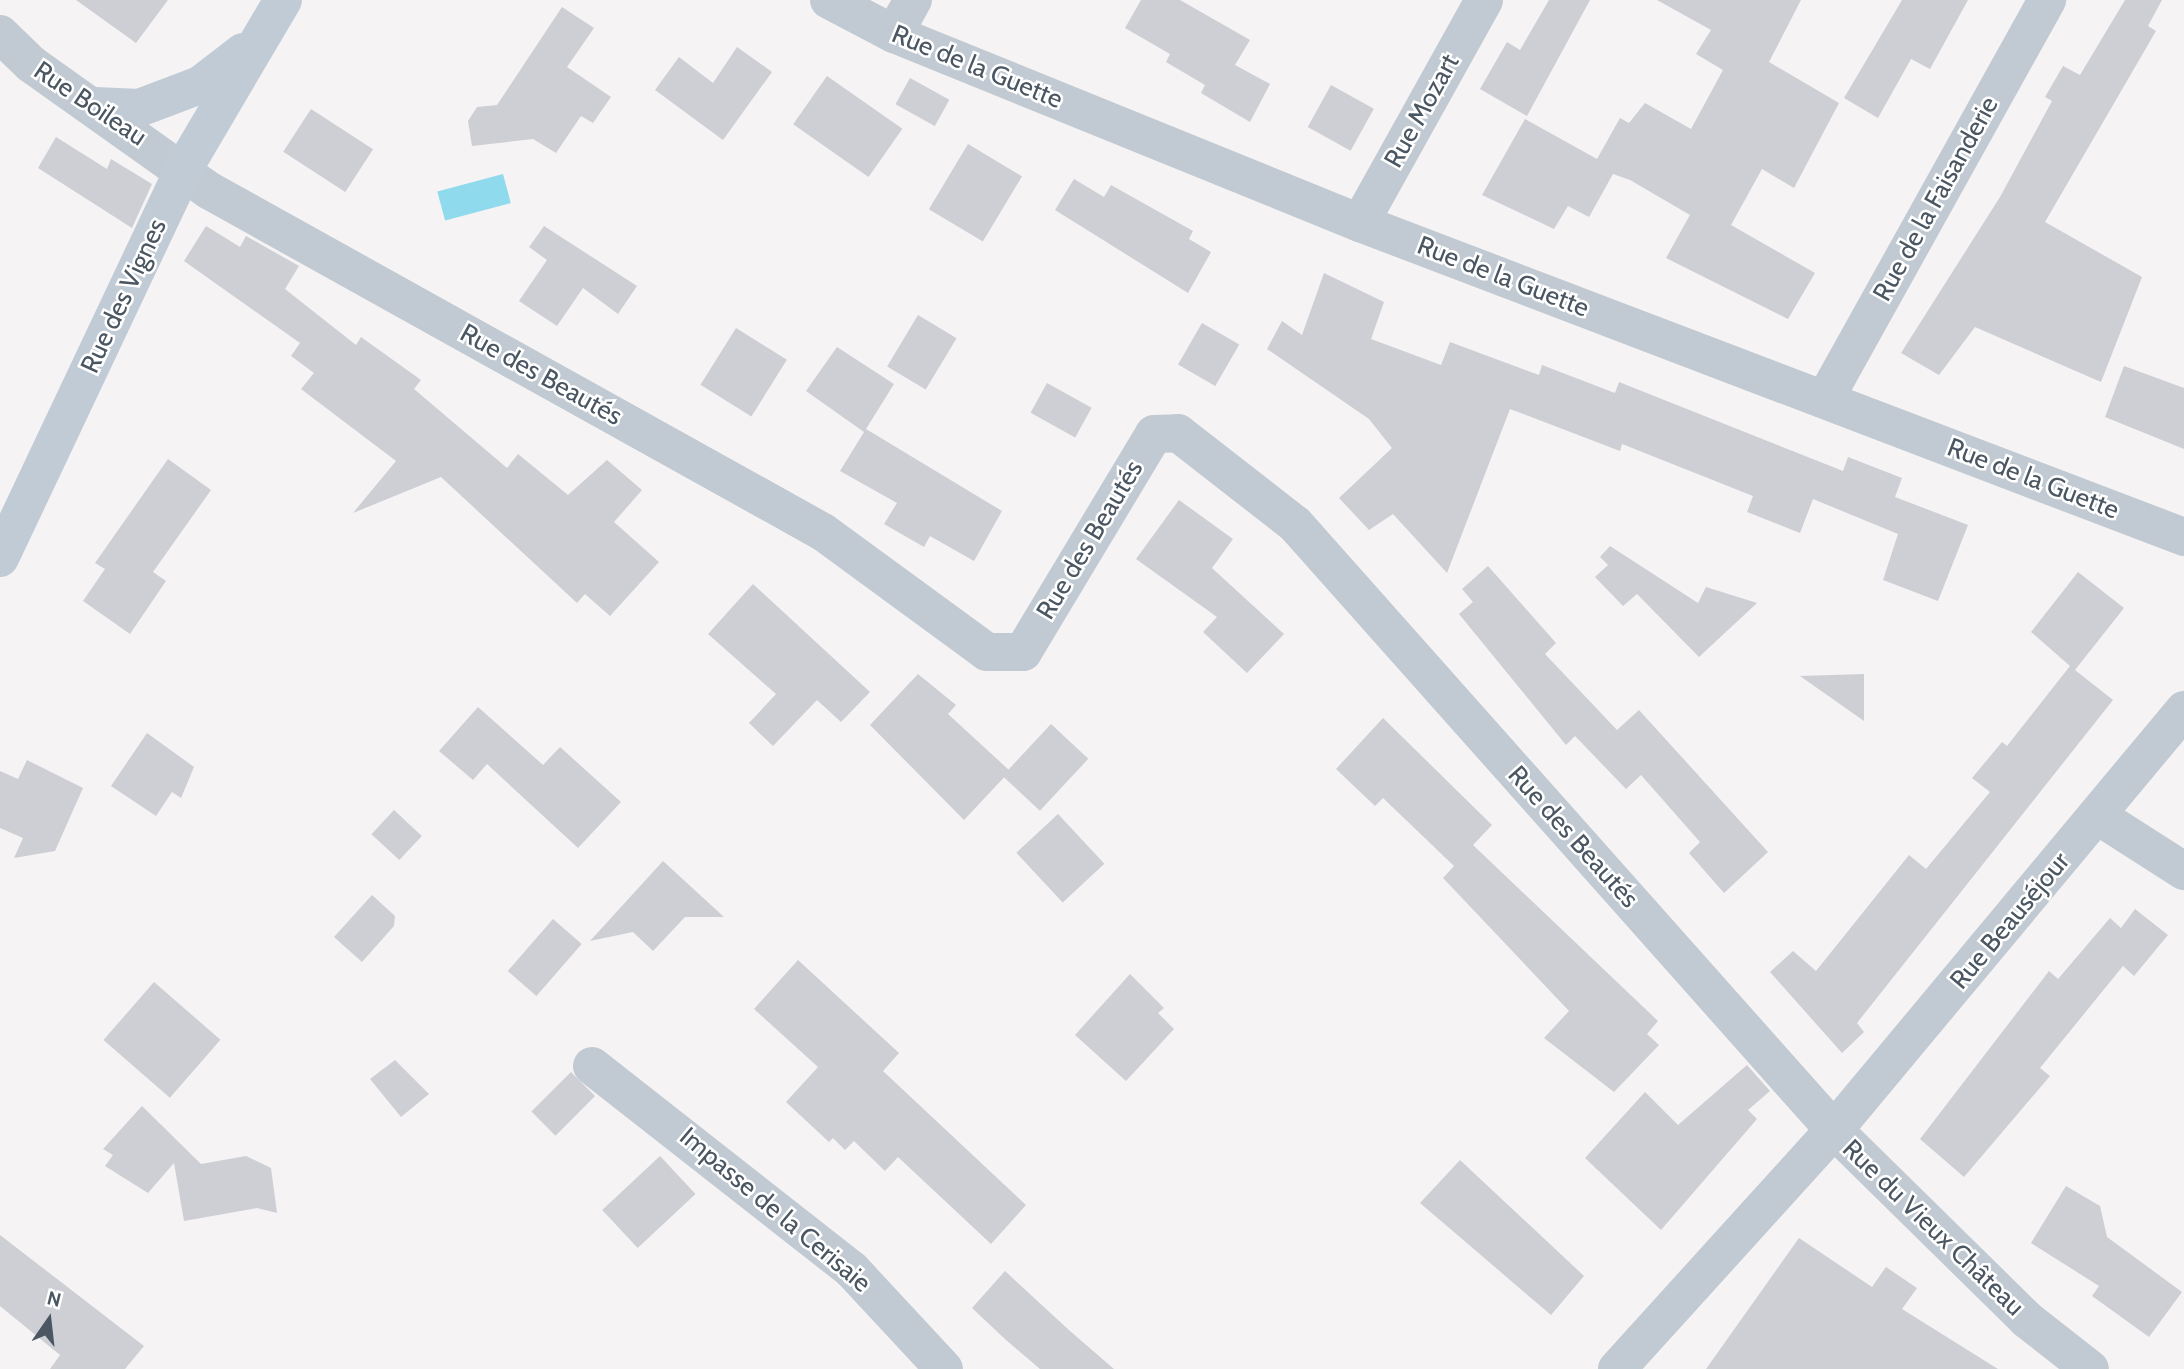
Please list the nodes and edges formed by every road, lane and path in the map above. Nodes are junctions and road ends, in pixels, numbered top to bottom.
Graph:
1 (283, 0) edge
2 (829, 0) edge
3 (913, 0) edge
4 (1484, 0) edge
5 (2047, 0) edge
6 (0, 34) edge
7 (894, 34) junction
8 (259, 40) junction
9 (95, 106) junction
10 (184, 168) junction
11 (1360, 223) junction
12 (1825, 399) junction
13 (2184, 537) edge
14 (0, 558) edge
15 (2184, 710) edge
16 (2098, 816) junction
17 (2184, 870) edge
18 (592, 1066) dead end
19 (1834, 1130) junction
20 (944, 1369) edge
21 (1617, 1369) edge
22 (2090, 1369) edge

1 - 8 street, Rue des Vignes
2 - 7 street, Rue de la Guette
3 - 7 street
4 - 11 street, Rue Mozart
5 - 12 street, Rue de la Faisanderie
6 - 9 street, Rue Boileau
7 - 11 street, Rue de la Guette
8 - 9 street, Rue des Vignes
8 - 10 street, Rue des Vignes
9 - 10 street, Rue Boileau
10 - 14 street, Rue des Vignes
10 - 19 street, Rue des Beautés
11 - 12 street, Rue de la Guette
12 - 13 street, Rue de la Guette
15 - 16 street, Rue Beauséjour
16 - 17 street
16 - 19 street, Rue Beauséjour
18 - 20 street, Impasse de la Cerisaie
19 - 21 street, Rue du Vieux Château
19 - 22 street, Rue du Vieux Château

